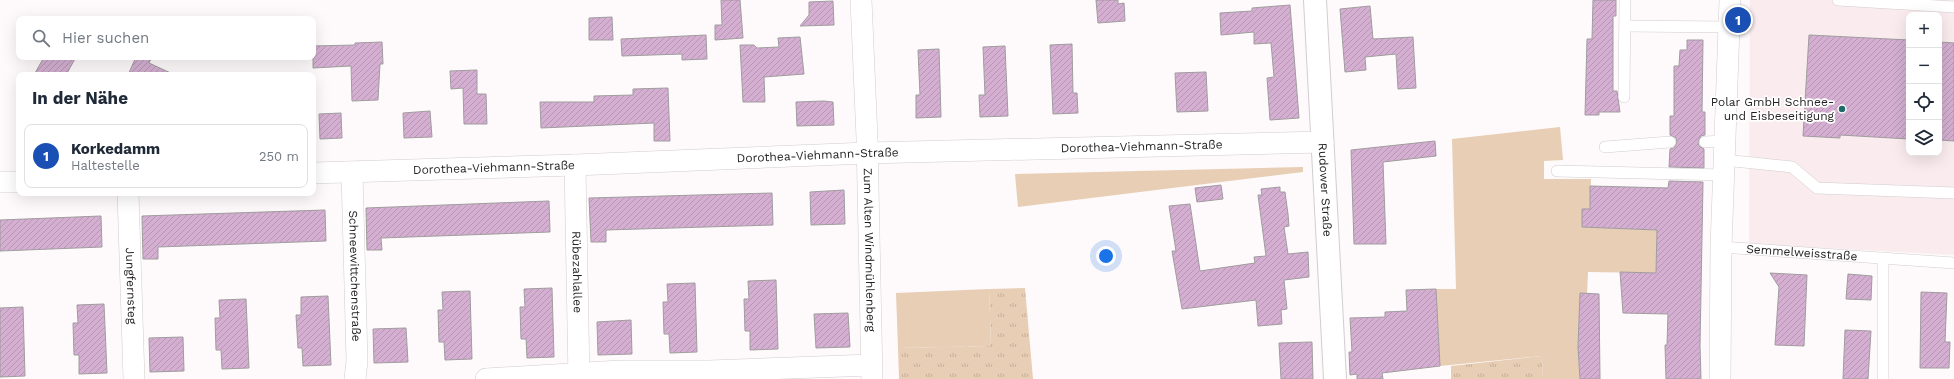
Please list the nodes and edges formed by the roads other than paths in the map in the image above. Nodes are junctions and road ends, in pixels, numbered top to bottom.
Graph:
1 (861, 0) edge
2 (1315, 0) edge
3 (1625, 0) edge
4 (1730, 0) edge
5 (1838, 0) edge
6 (1954, 7) edge
7 (1625, 26) junction
8 (1728, 27) junction
9 (1624, 97) dead end
10 (1324, 142) junction
11 (1670, 142) dead end
12 (1605, 147) dead end
13 (867, 153) junction
14 (1719, 154) junction
15 (574, 165) junction
16 (1557, 171) dead end
17 (352, 172) junction
18 (316, 173) edge
19 (0, 182) edge
20 (16, 182) edge
21 (1954, 193) edge
22 (128, 196) edge
23 (1721, 247) junction
24 (1883, 258) junction
25 (1954, 263) edge
26 (871, 372) edge
27 (579, 376) edge
28 (134, 379) edge
29 (355, 379) edge
30 (486, 379) edge
31 (1335, 379) edge
32 (1720, 379) edge
33 (1883, 379) edge

1 - 13 street, Zum Alten Windmühlenberg
2 - 10 street, Rudower Straße
3 - 7 lane
4 - 8 street
5 - 6 lane
7 - 8 lane
7 - 9 lane
8 - 14 street
10 - 13 street, Dorothea-Viehmann-Straße
10 - 31 street, Rudower Straße
11 - 12 lane
13 - 15 street, Dorothea-Viehmann-Straße
13 - 26 street, Zum Alten Windmühlenberg
14 - 16 lane
14 - 21 lane
14 - 23 street
15 - 17 street, Dorothea-Viehmann-Straße
15 - 27 street, Rübezahlallee
17 - 18 street, Dorothea-Viehmann-Straße
17 - 29 street, Schneewittchenstraße
19 - 20 street
22 - 28 street, Jungfernsteg
23 - 24 lane, Semmelweisstraße
23 - 32 street
24 - 25 lane, Semmelweisstraße
24 - 33 lane
26 - 27 street
27 - 30 street

